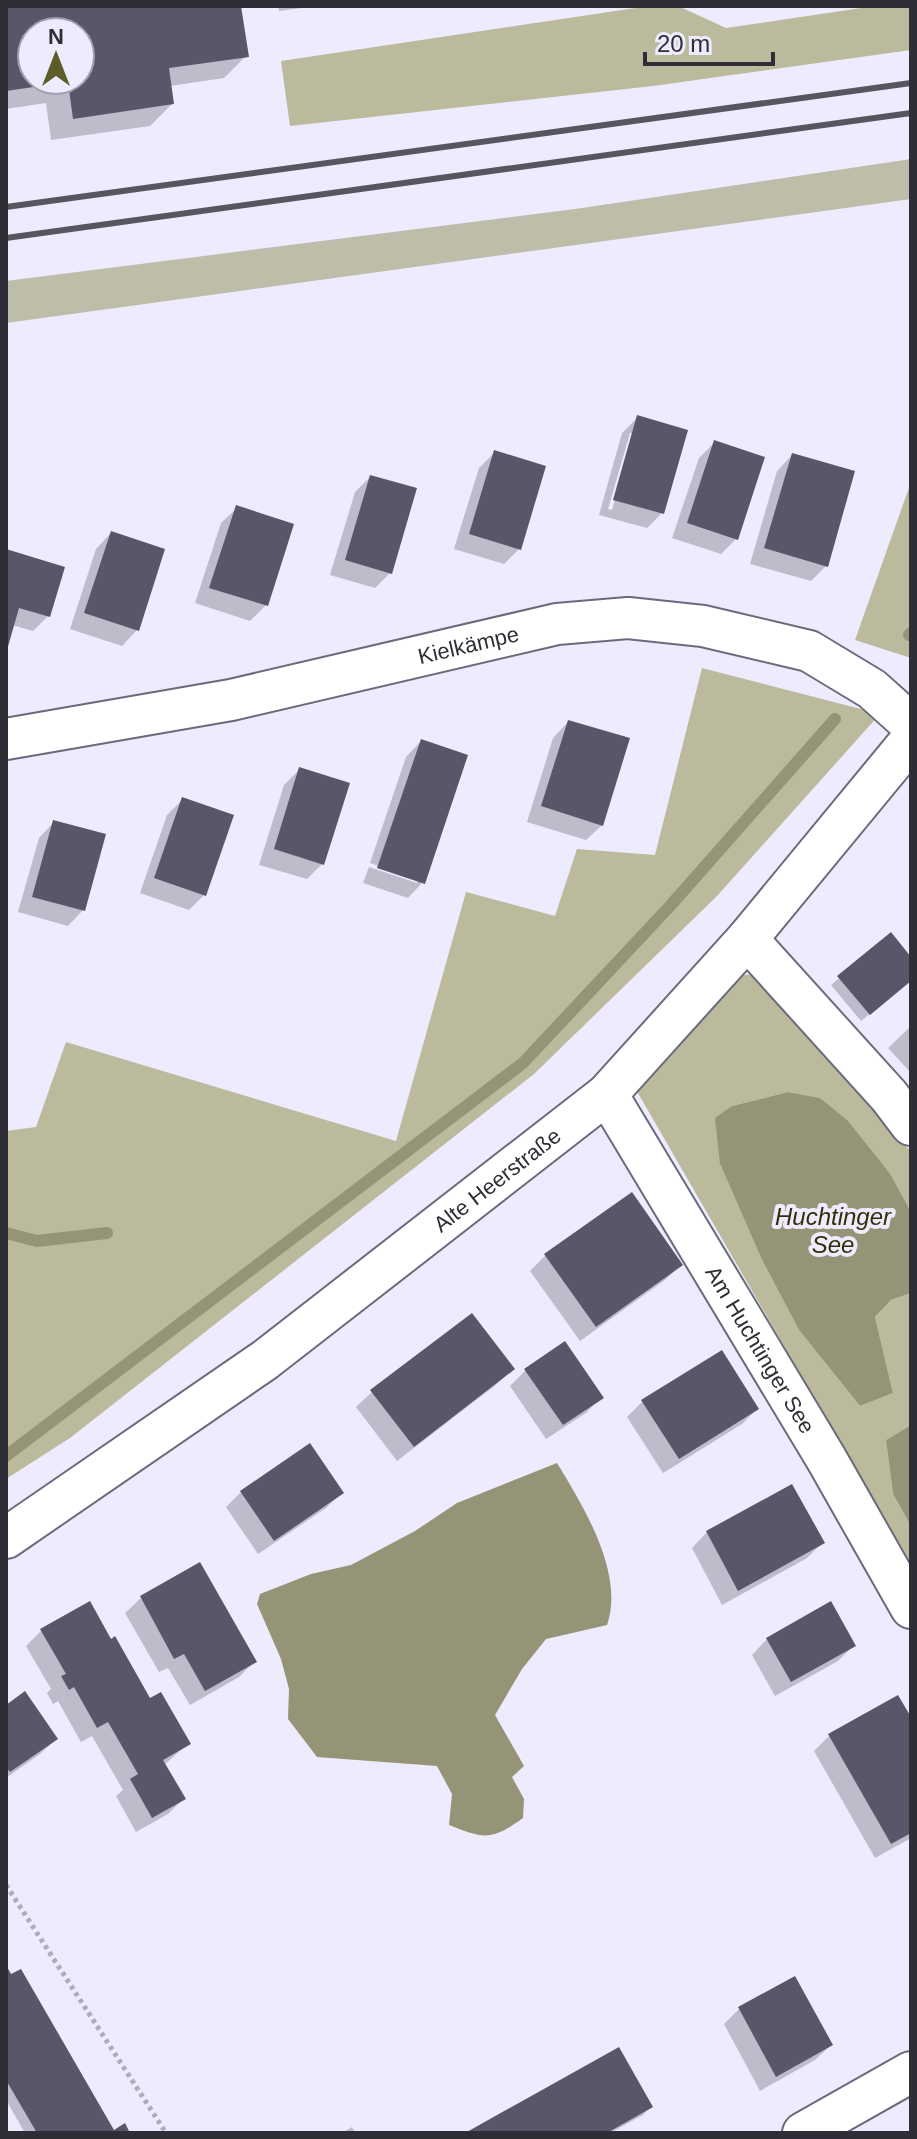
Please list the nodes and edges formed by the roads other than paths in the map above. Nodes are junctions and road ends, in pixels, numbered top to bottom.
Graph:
1 (911, 724) edge
2 (6, 739) edge
3 (911, 740) edge
4 (747, 939) junction
5 (607, 1094) junction
6 (911, 1125) edge
7 (6, 1538) edge
8 (911, 1608) edge
9 (911, 2072) edge
10 (803, 2133) edge

1 - 2 street, Kielkämpe
3 - 4 street, Alte Heerstraße
4 - 5 street, Alte Heerstraße
4 - 6 street
5 - 7 street, Alte Heerstraße
5 - 8 street, Am Huchtinger See
9 - 10 street

